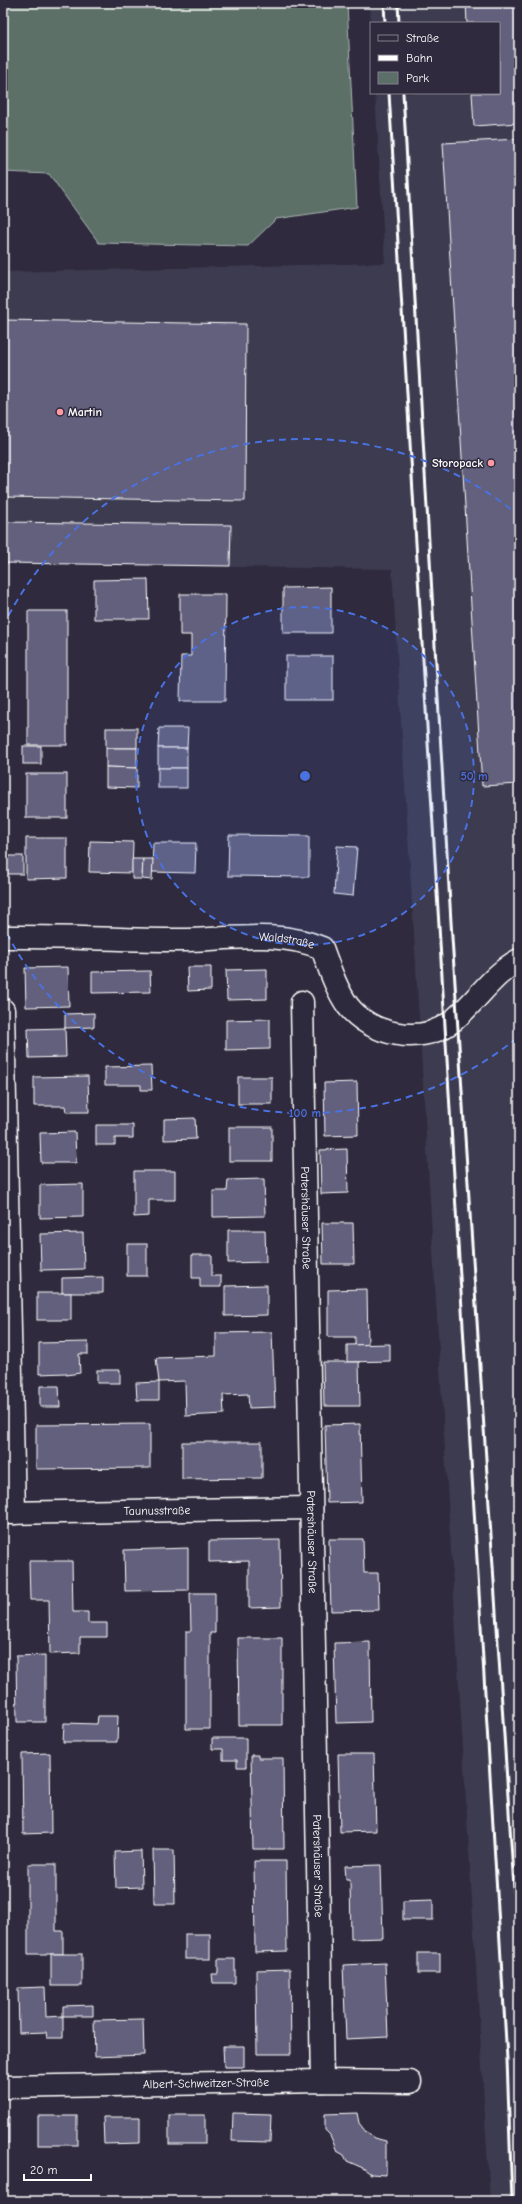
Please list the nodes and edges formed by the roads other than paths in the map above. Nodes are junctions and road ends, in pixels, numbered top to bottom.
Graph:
1 (3, 937) edge
2 (519, 960) edge
3 (302, 1002) dead end
4 (3, 1010) edge
5 (310, 1508) junction
6 (9, 1513) edge
7 (322, 2081) junction
8 (410, 2082) dead end
9 (3, 2087) edge

1 - 2 street, Waldstraße
3 - 5 street, Patershäuser Straße
4 - 6 street
5 - 6 street, Taunusstraße
5 - 7 street, Patershäuser Straße
7 - 8 street, Albert-Schweitzer-Straße
7 - 9 street, Albert-Schweitzer-Straße

